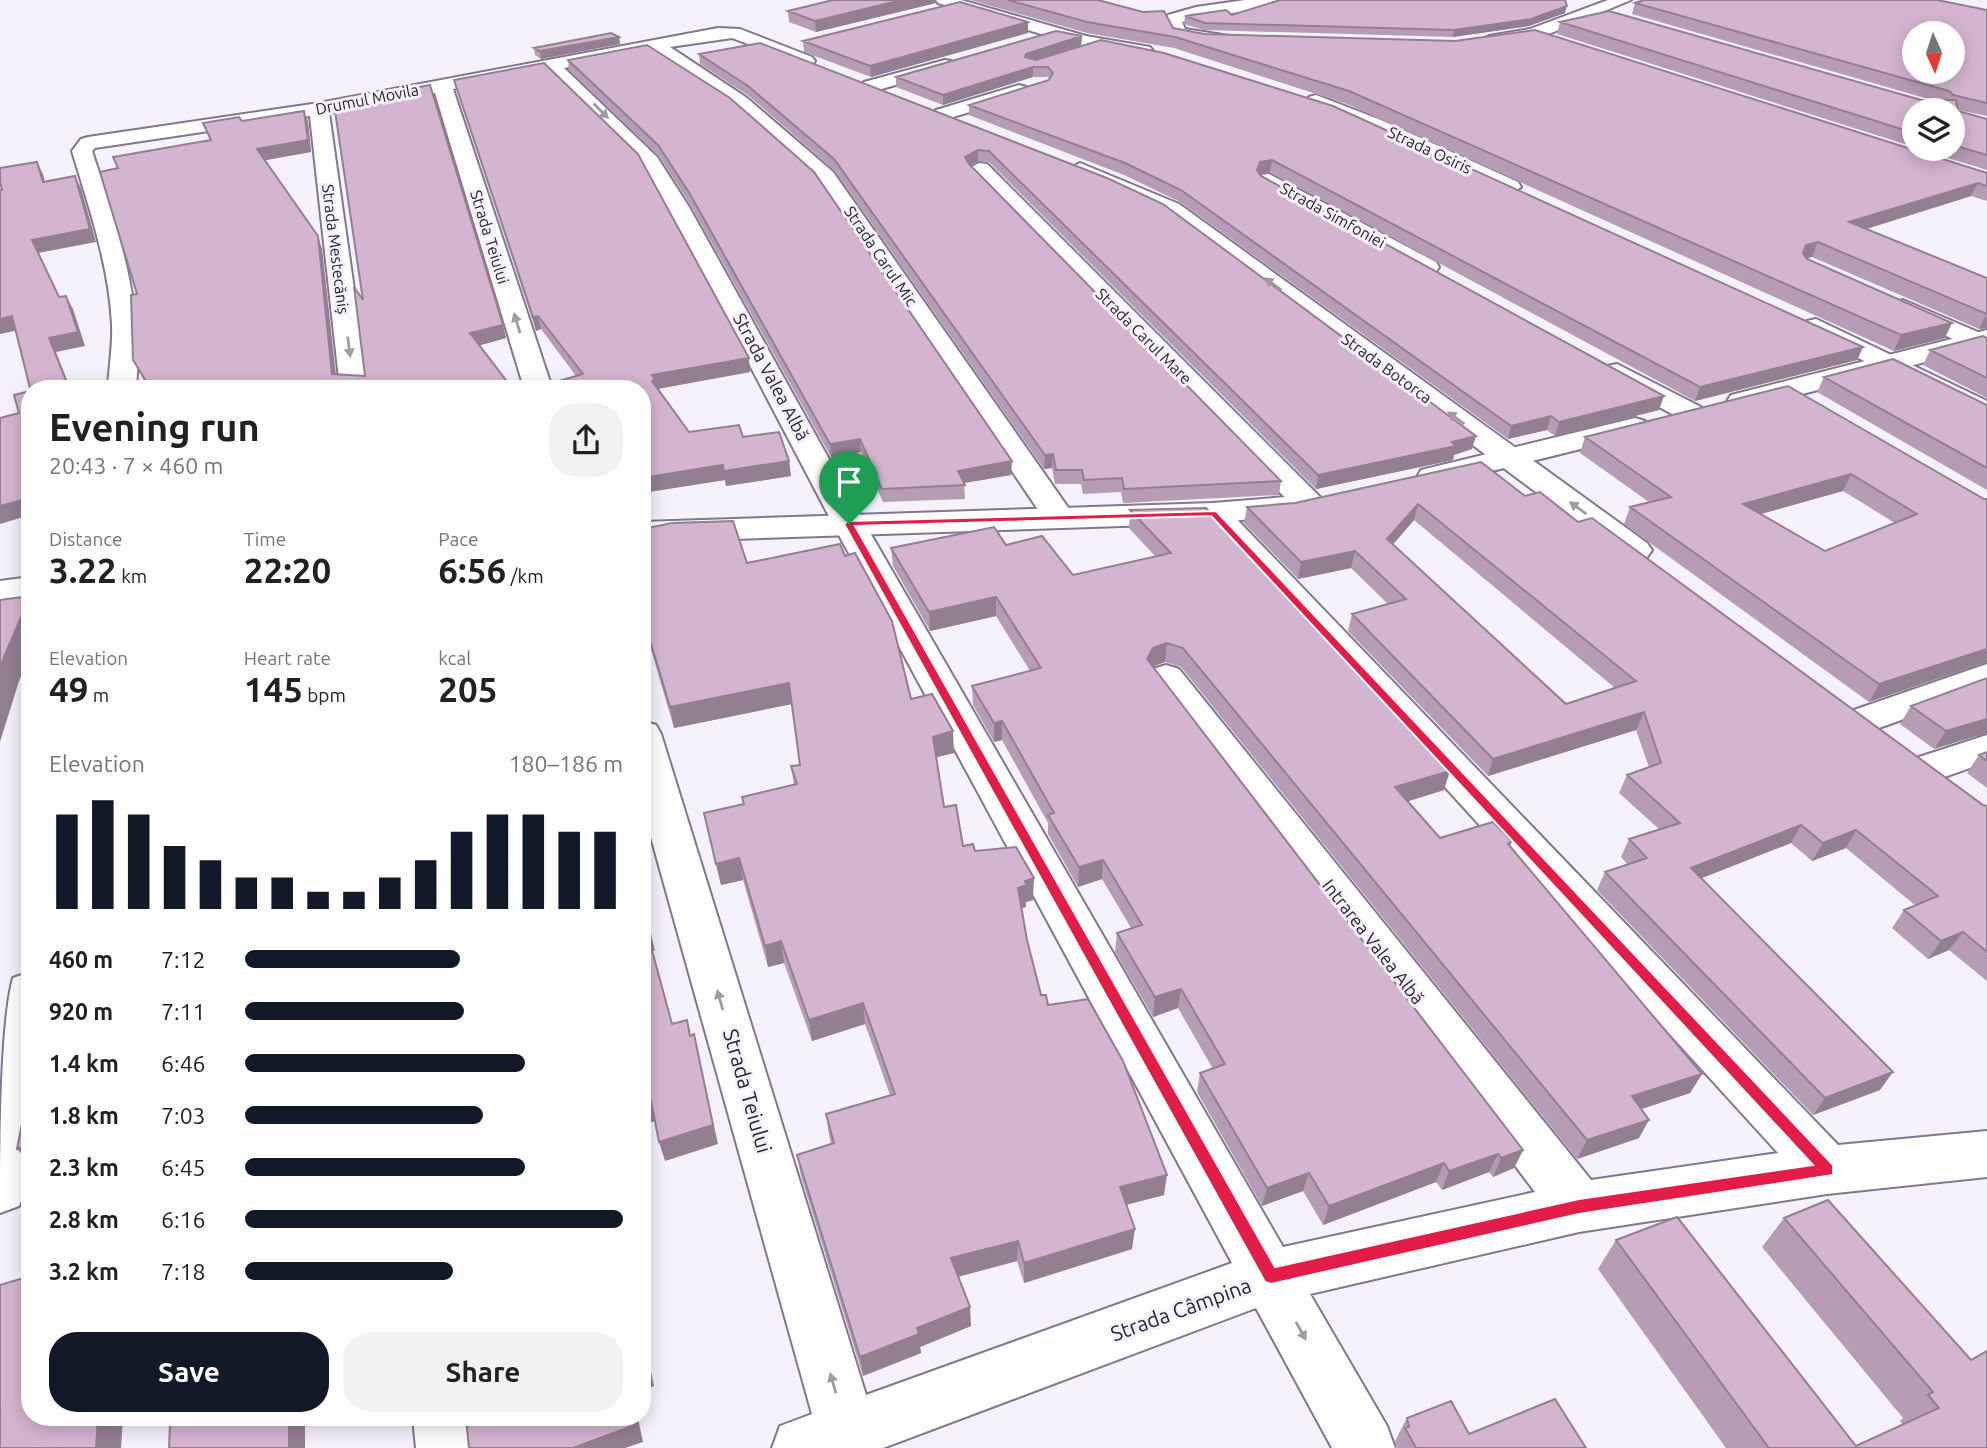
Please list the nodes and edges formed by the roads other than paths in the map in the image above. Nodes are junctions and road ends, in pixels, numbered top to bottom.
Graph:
1 (1279, 0) edge
2 (951, 2) edge
3 (1623, 9) edge
4 (929, 13) edge
5 (1055, 33) junction
6 (1533, 34) junction
7 (1240, 40) edge
8 (812, 41) edge
9 (1028, 41) edge
10 (1562, 43) edge
11 (1466, 44) edge
12 (654, 45) junction
13 (777, 50) junction
14 (1167, 55) edge
15 (961, 60) edge
16 (551, 65) junction
17 (824, 68) edge
18 (848, 77) edge
19 (1041, 84) edge
20 (442, 85) junction
21 (871, 86) junction
22 (1290, 93) edge
23 (319, 109) junction
24 (943, 114) junction
25 (980, 129) edge
26 (1054, 158) edge
27 (979, 169) dead end
28 (1269, 180) edge
29 (1527, 194) edge
30 (1453, 281) edge
31 (1875, 295) edge
32 (1793, 317) edge
33 (1984, 342) edge
34 (1600, 363) edge
35 (1893, 363) junction
36 (123, 380) edge
37 (353, 380) edge
38 (534, 380) edge
39 (1787, 390) junction
40 (1819, 409) edge
41 (1987, 412) edge
42 (1691, 413) junction
43 (1511, 459) junction
44 (1407, 482) edge
45 (1341, 497) edge
46 (1309, 504) junction
47 (1213, 513) junction
48 (1058, 516) junction
49 (849, 524) junction
50 (651, 532) edge
51 (1665, 572) edge
52 (21, 588) edge
53 (0, 591) edge
54 (1987, 676) edge
55 (1166, 677) dead end
56 (1987, 748) edge
57 (651, 767) edge
58 (21, 1050) edge
59 (1987, 1154) edge
60 (1827, 1170) junction
61 (0, 1189) edge
62 (1579, 1206) junction
63 (1271, 1276) junction
64 (444, 1426) edge
65 (834, 1442) edge
66 (446, 1448) edge
67 (1365, 1448) edge

1 - 7 street
2 - 4 street
2 - 5 street
3 - 6 street
5 - 9 street
5 - 14 street
6 - 10 street
6 - 11 street
8 - 13 street
12 - 13 street, Drumul Movila
12 - 16 street, Drumul Movila
12 - 48 street, Strada Carul Mic
13 - 17 street
15 - 21 street
16 - 20 street, Drumul Movila
16 -> 49 street, Strada Valea Albă
18 - 21 street
19 - 24 street
20 - 23 street, Drumul Movila
38 -> 20 street, Strada Teiului
21 - 24 street
22 - 29 street, Strada Osiris
23 - 36 street, Drumul Movila
23 -> 37 street, Strada Mestecăniș
24 - 25 street
43 -> 26 street, Strada Botorca
27 - 46 street, Strada Carul Mare
28 - 30 street, Strada Simfoniei
31 - 33 street
32 - 35 street
33 - 35 street
34 - 42 street
35 - 39 street
35 - 41 street
39 - 40 street
39 - 42 street
42 - 43 street
43 - 44 street
51 -> 43 street, Strada Botorca
45 - 46 street
46 - 47 street
47 - 48 street
47 - 60 street
48 - 49 street
49 - 50 street
49 - 63 street, Strada Valea Albă
52 - 53 street
54 - 56 street
55 - 62 street, Intrarea Valea Albă
65 -> 57 street, Strada Teiului
58 - 61 street
59 - 60 street, Strada Câmpina
60 - 62 street, Strada Câmpina
62 - 63 street, Strada Câmpina
63 - 65 street, Strada Câmpina
63 -> 67 street, Strada Valea Albă
64 - 66 street

